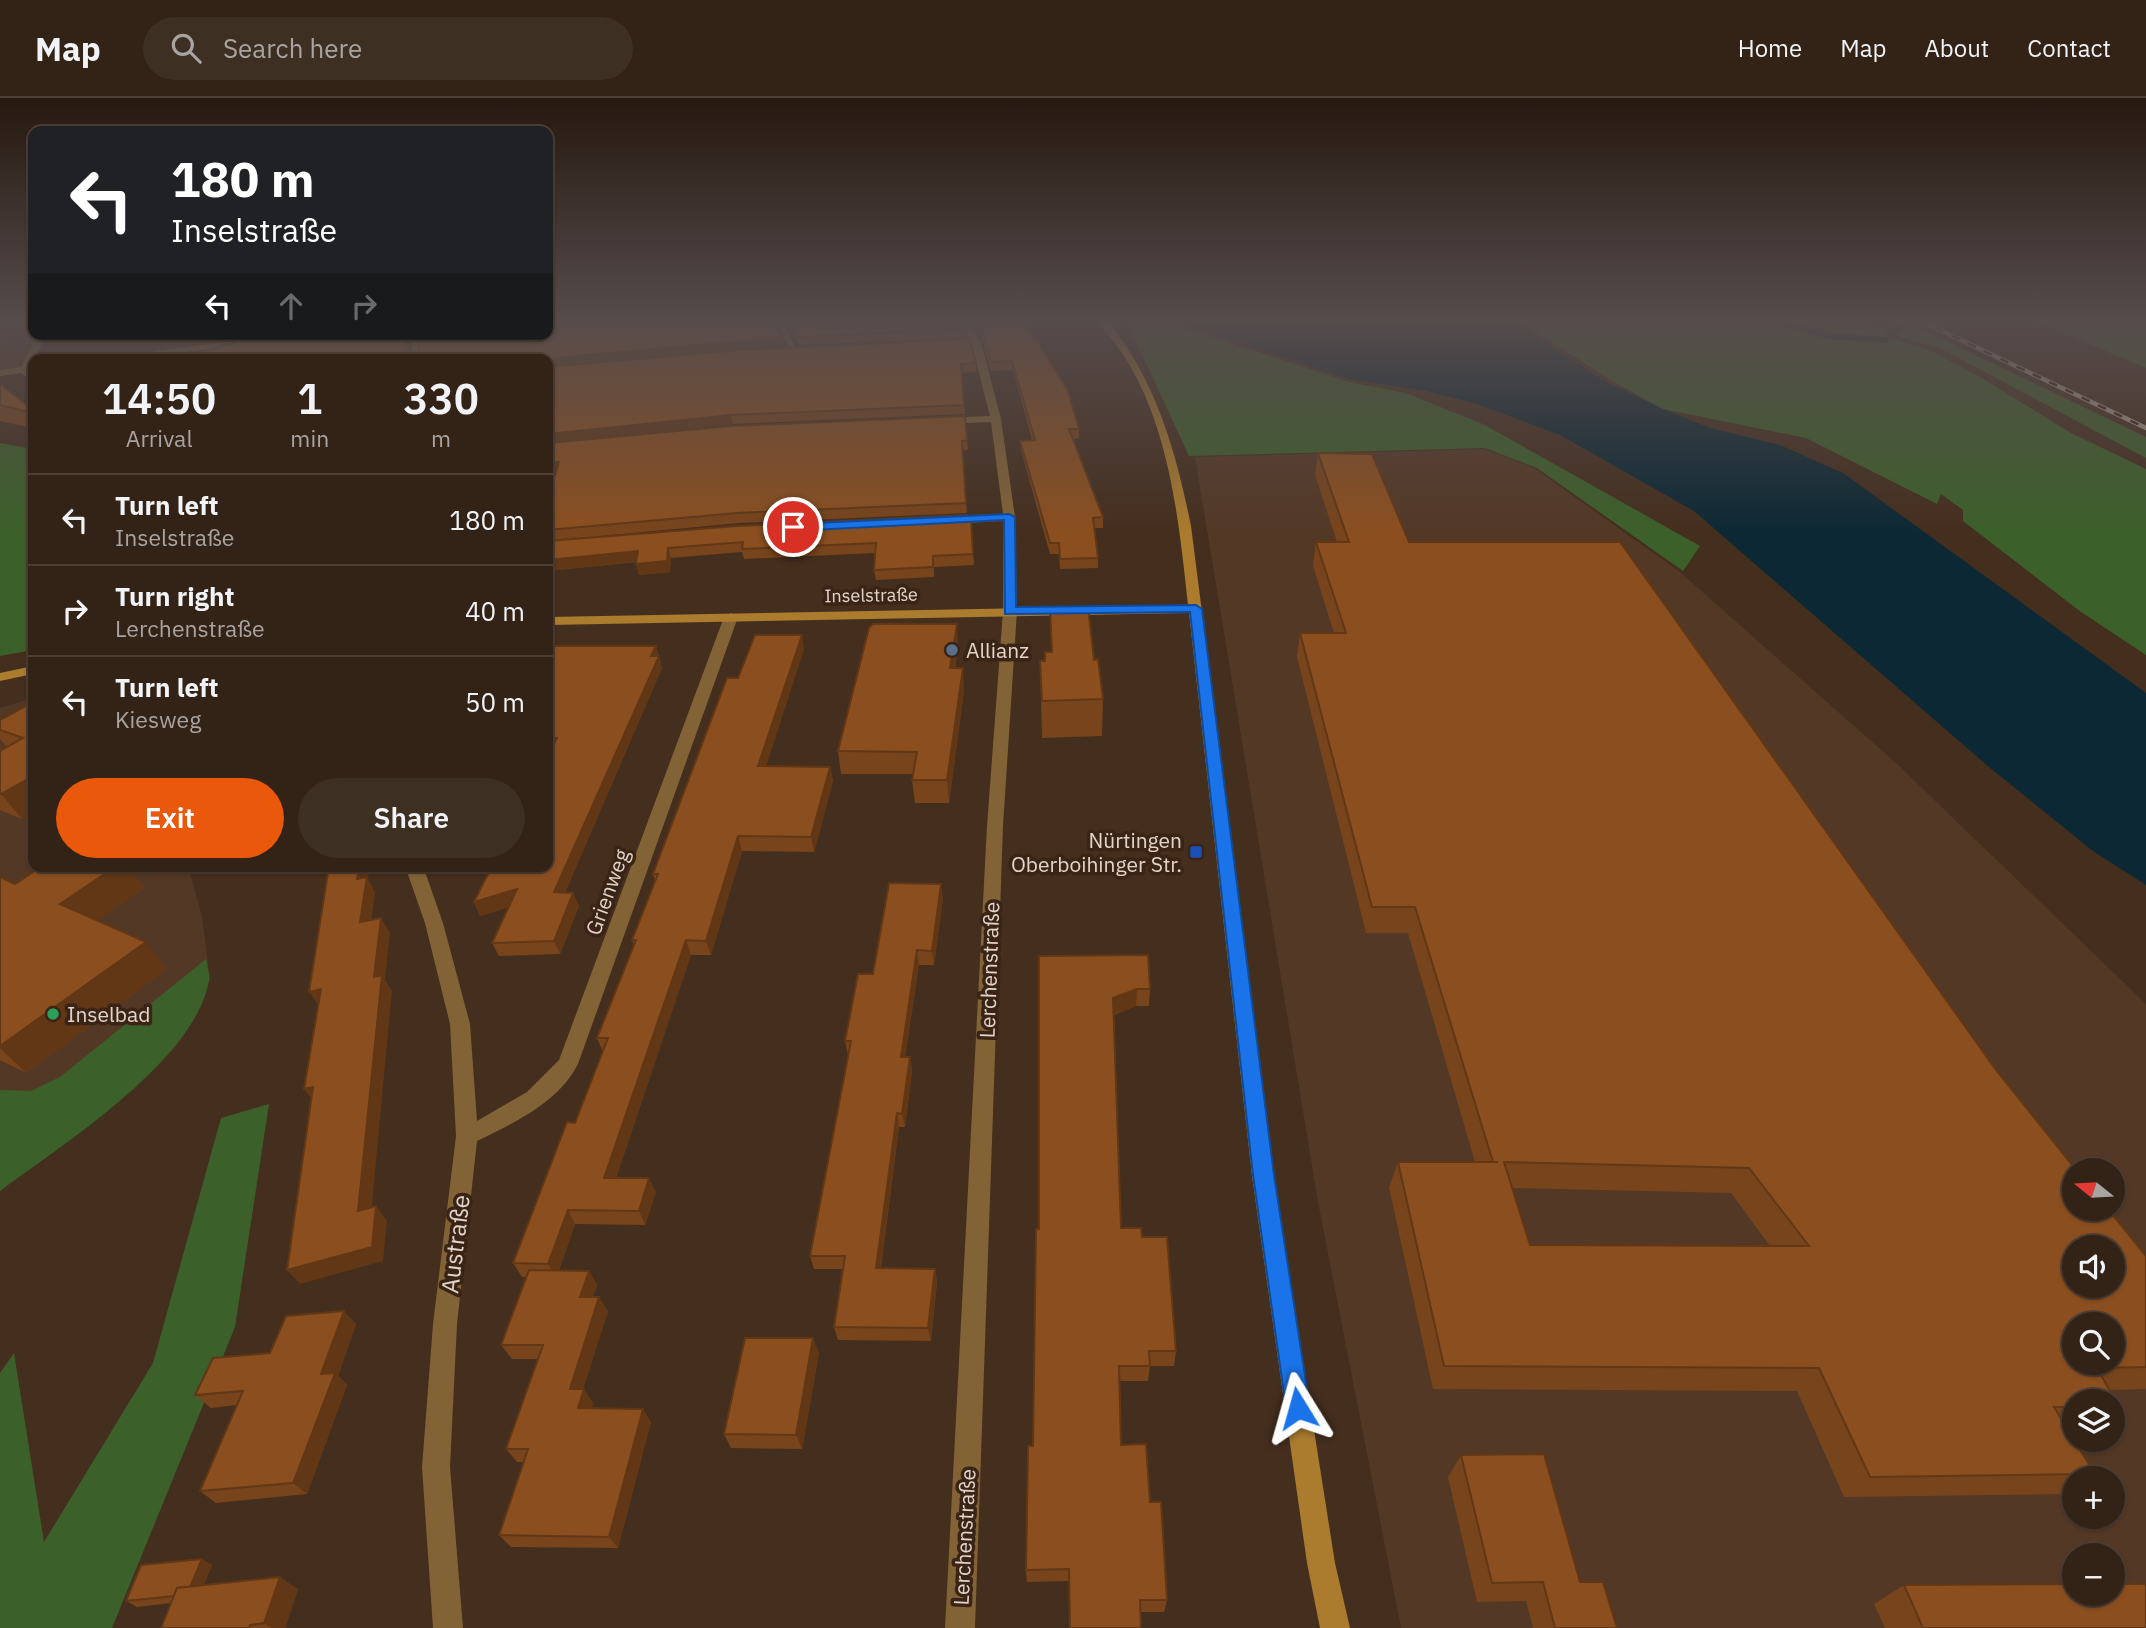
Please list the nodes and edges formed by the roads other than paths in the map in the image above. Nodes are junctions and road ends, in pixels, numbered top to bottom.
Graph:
1 (989, 391) edge
2 (1146, 391) edge
3 (996, 419) junction
4 (929, 421) edge
5 (1009, 517) junction
6 (928, 521) edge
7 (1196, 609) junction
8 (1010, 611) junction
9 (731, 617) junction
10 (553, 621) edge
11 (28, 671) edge
12 (0, 677) edge
13 (416, 872) edge
14 (467, 1136) junction
15 (447, 1628) edge
16 (960, 1628) edge
17 (1335, 1628) edge

1 - 3 street, Lerchenstraße
2 - 7 main road
3 - 4 street
3 - 5 street, Lerchenstraße
5 - 6 street
5 - 8 street, Lerchenstraße
7 - 8 main road, Inselstraße
7 - 17 main road
8 - 9 main road, Inselstraße
8 - 16 street, Lerchenstraße
9 - 10 main road, Inselstraße
9 - 14 street, Grienweg
11 - 12 main road
13 - 14 street, Austraße
14 - 15 street, Austraße

